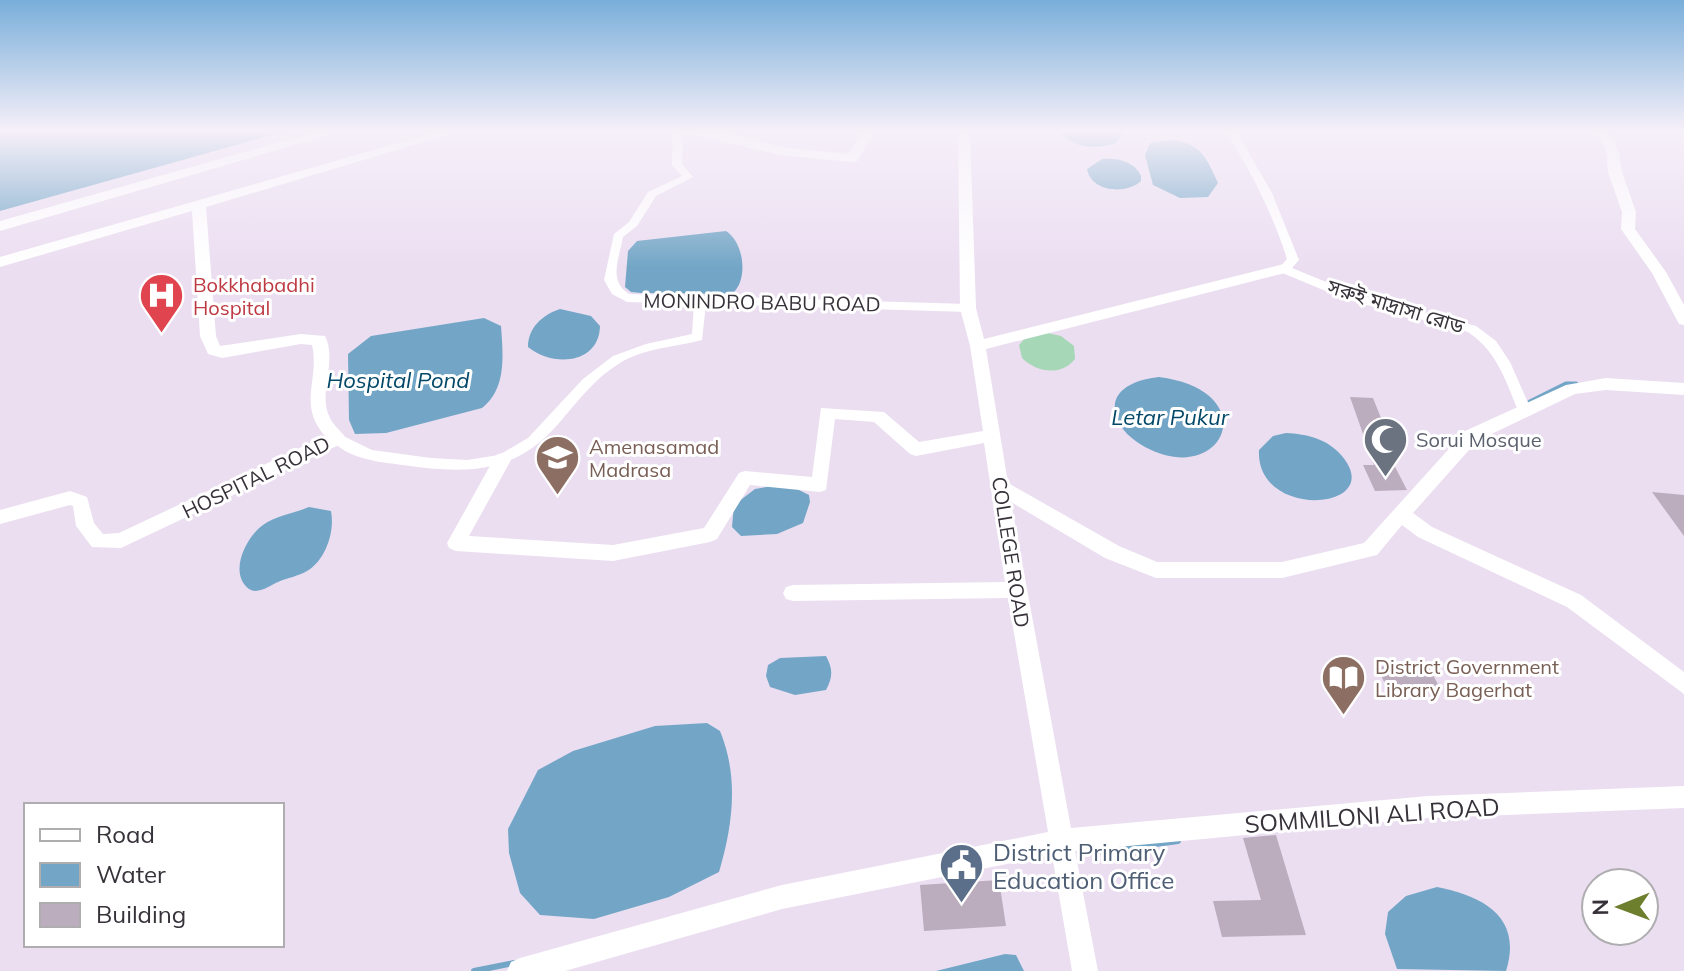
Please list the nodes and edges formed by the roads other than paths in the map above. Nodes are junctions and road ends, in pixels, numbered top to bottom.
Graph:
1 (180, 176) edge
2 (300, 176) edge
3 (687, 176) edge
4 (965, 176) edge
5 (1259, 176) edge
6 (1617, 176) edge
7 (199, 206) junction
8 (0, 226) edge
9 (0, 262) edge
10 (1284, 269) junction
11 (700, 301) junction
12 (968, 308) junction
13 (1684, 320) edge
14 (978, 346) junction
15 (1684, 389) edge
16 (1525, 412) junction
17 (990, 436) junction
18 (337, 438) junction
19 (502, 460) junction
20 (1002, 488) junction
21 (1402, 515) junction
22 (0, 517) edge
23 (1016, 590) junction
24 (793, 593) dead end
25 (1684, 684) edge
26 (1684, 797) edge
27 (1061, 841) junction
28 (520, 971) edge
29 (1085, 971) edge

1 - 8 main road
2 - 7 street
3 - 11 street, MONINDRO BABU ROAD
4 - 12 street, COLLEGE ROAD
5 - 10 street
6 - 13 street
7 - 9 street
7 - 18 street, HOSPITAL ROAD
10 - 14 street
10 - 16 street, সরুই মাদ্রাসা রোড
11 - 12 street, MONINDRO BABU ROAD
11 - 19 street
12 - 14 street, COLLEGE ROAD
14 - 17 street, COLLEGE ROAD
15 - 16 street
16 - 21 street
17 - 19 street
17 - 20 street, COLLEGE ROAD
18 - 19 street
18 - 22 street, HOSPITAL ROAD
20 - 21 street
20 - 23 street, COLLEGE ROAD
21 - 25 street
23 - 24 street
23 - 27 street, COLLEGE ROAD
26 - 27 street, SOMMILONI ALI ROAD
27 - 28 street, SOMMILONI ALI ROAD
27 - 29 street, COLLEGE ROAD

